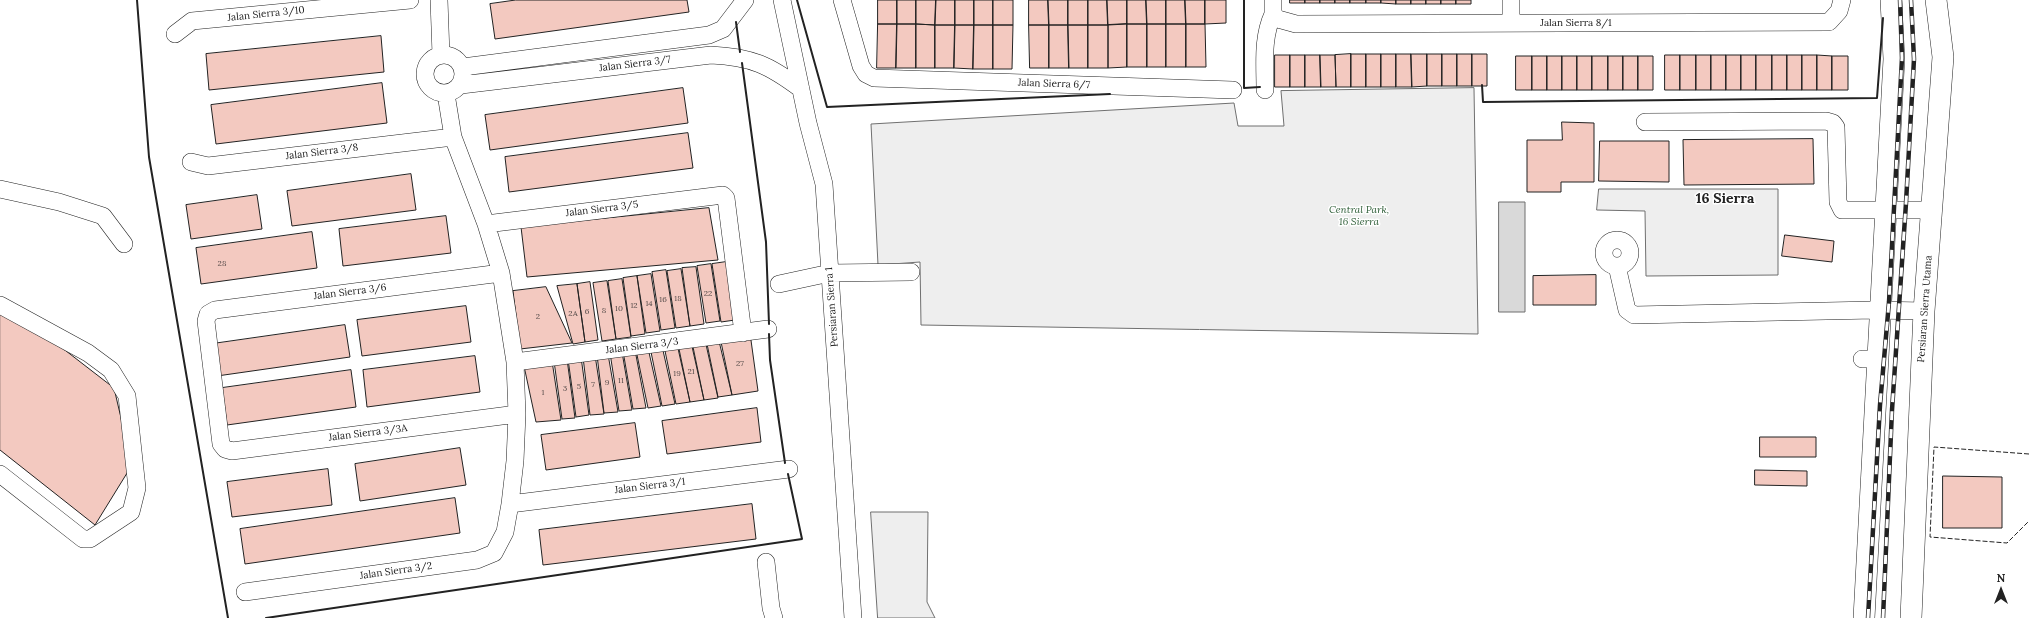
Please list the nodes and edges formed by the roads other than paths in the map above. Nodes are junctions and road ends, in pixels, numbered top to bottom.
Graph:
1 (410, 0) edge
2 (439, 0) edge
3 (745, 0) edge
4 (782, 0) edge
5 (842, 0) edge
6 (1510, 0) edge
7 (1842, 0) edge
8 (1892, 0) edge
9 (1936, 0) edge
10 (1273, 7) edge
11 (1511, 23) junction
12 (175, 34) dead end
13 (709, 35) junction
14 (630, 45) junction
15 (441, 55) junction
16 (711, 55) junction
17 (544, 56) junction
18 (795, 58) junction
19 (759, 62) junction
20 (634, 64) junction
21 (463, 67) junction
22 (546, 74) junction
23 (461, 85) junction
24 (801, 89) junction
25 (1233, 90) dead end
26 (1265, 90) dead end
27 (446, 94) junction
28 (1645, 122) dead end
29 (453, 137) junction
30 (191, 162) dead end
31 (0, 189) edge
32 (1885, 209) junction
33 (1932, 210) junction
34 (486, 224) junction
35 (124, 244) dead end
36 (1617, 266) dead end
37 (911, 272) dead end
38 (500, 273) junction
39 (830, 273) junction
40 (779, 284) dead end
41 (0, 305) edge
42 (1881, 310) junction
43 (1924, 311) junction
44 (768, 329) dead end
45 (743, 333) junction
46 (515, 362) junction
47 (517, 414) junction
48 (221, 444) joint
49 (789, 468) dead end
50 (0, 474) edge
51 (510, 504) junction
52 (766, 562) dead end
53 (245, 592) dead end
54 (774, 618) edge
55 (853, 618) edge
56 (1864, 618) edge
57 (1911, 618) edge

1 - 12 street, Jalan Sierra 3/10
2 - 15 street
3 - 13 street, Jalan Sierra 3/7
4 - 18 street, Persiaran Sierra 1
5 - 25 street, Jalan Sierra 6/7
6 - 11 street
7 - 11 street, Jalan Sierra 8/1
8 - 32 main road
9 - 33 main road, Persiaran Sierra Utama
10 - 11 street, Jalan Sierra 8/1
10 - 26 street
13 - 14 street, Jalan Sierra 3/7
13 - 16 street
14 - 17 street, Jalan Sierra 3/7
14 - 20 street
15 - 21 street
15 - 27 street
16 - 19 street, Jalan Sierra 3/7
16 - 20 street, Jalan Sierra 3/7
17 - 21 street, Jalan Sierra 3/7
17 - 22 street
18 - 19 street
18 - 24 street, Persiaran Sierra 1
19 - 24 street, Jalan Sierra 3/7
20 - 22 street, Jalan Sierra 3/7
21 - 23 street
22 - 23 street, Jalan Sierra 3/7
23 - 27 street
24 - 39 street, Persiaran Sierra 1
27 - 29 street, Jalan Sierra 3/2
28 - 32 street
29 - 30 street, Jalan Sierra 3/8
29 - 34 street, Jalan Sierra 3/2
31 - 35 street
32 - 33 street
32 - 42 main road
33 - 43 main road, Persiaran Sierra Utama
34 - 38 street, Jalan Sierra 3/2
34 - 45 street, Jalan Sierra 3/5
36 - 42 street
37 - 39 street
38 - 46 street, Jalan Sierra 3/2
38 - 48 street, Jalan Sierra 3/6
39 - 40 street
39 - 55 street, Persiaran Sierra 1
41 - 50 street
42 - 43 street
42 - 56 main road
43 - 57 main road, Persiaran Sierra Utama
44 - 45 street, Jalan Sierra 3/3
45 - 46 street, Jalan Sierra 3/3
46 - 47 street, Jalan Sierra 3/2
47 - 48 street, Jalan Sierra 3/3A
47 - 51 street, Jalan Sierra 3/2
49 - 51 street, Jalan Sierra 3/1
51 - 53 street, Jalan Sierra 3/2
52 - 54 street

